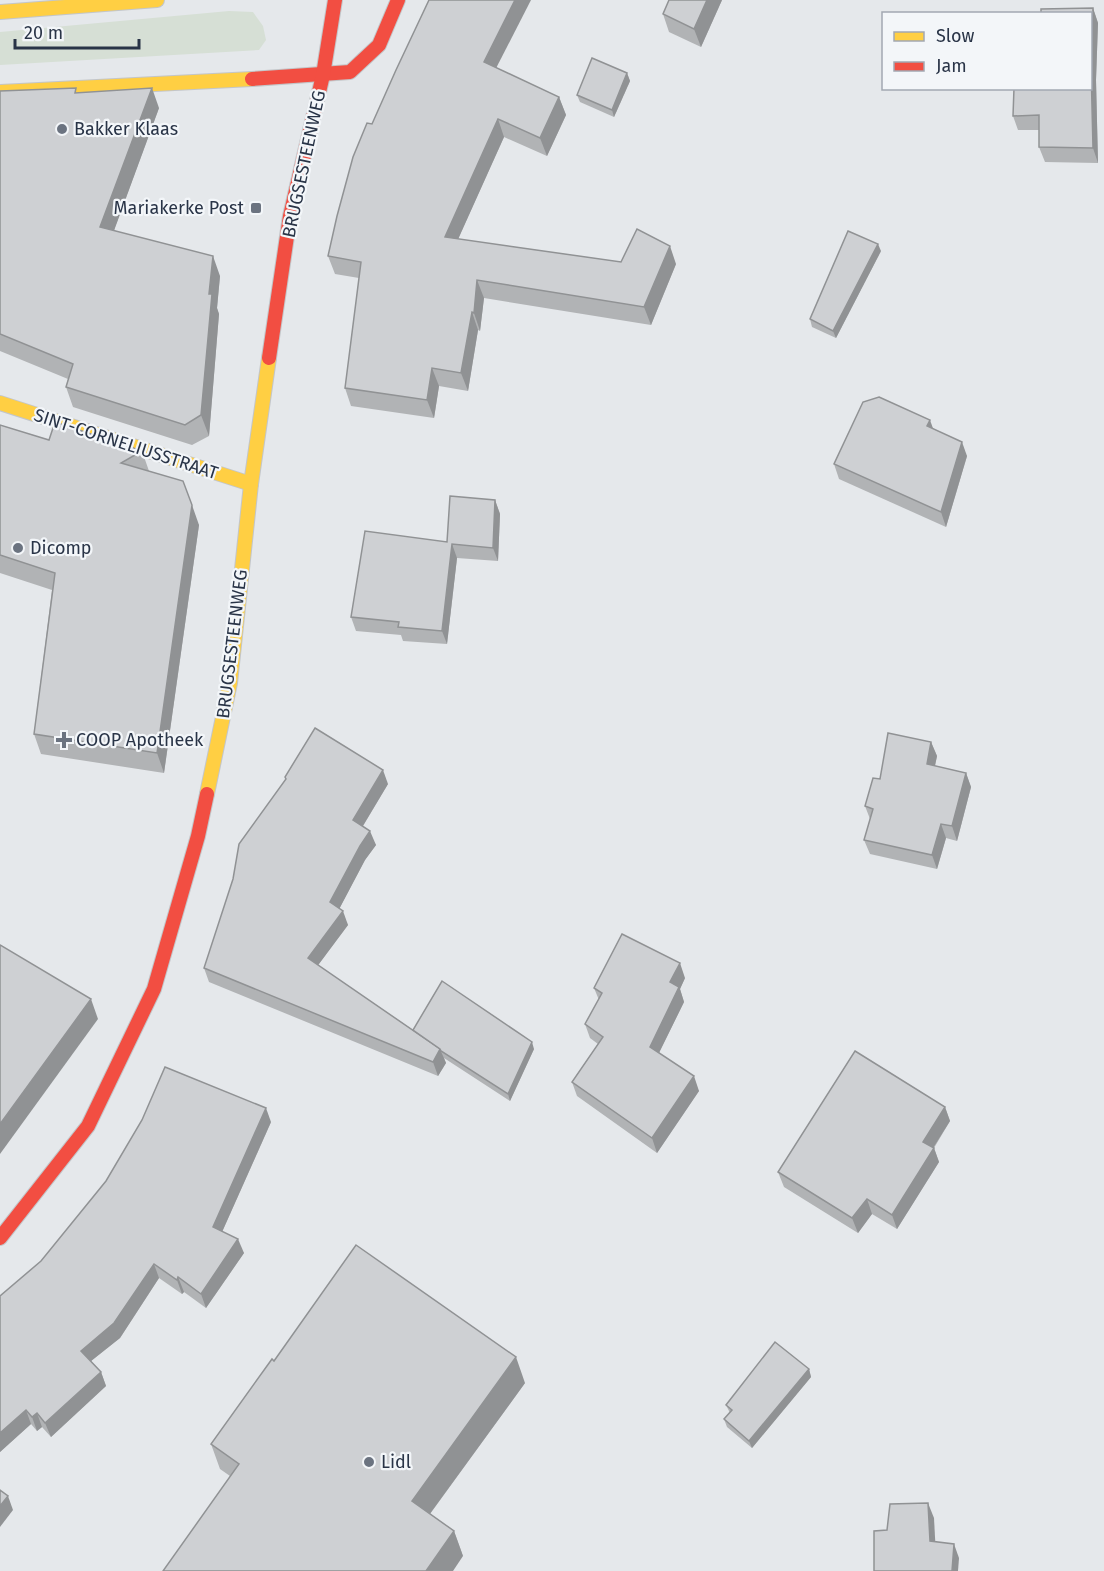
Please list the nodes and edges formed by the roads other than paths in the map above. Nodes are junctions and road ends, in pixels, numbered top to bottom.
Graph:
1 (157, 0) edge
2 (335, 0) edge
3 (398, 0) edge
4 (0, 12) edge
5 (323, 75) junction
6 (0, 92) edge
7 (0, 403) edge
8 (251, 484) junction
9 (0, 1238) edge

1 - 4 street
2 - 5 street, BRUGSESTEENWEG
3 - 5 street, BRUGSESTEENWEG
5 - 6 street
5 - 8 street, BRUGSESTEENWEG
7 - 8 street, SINT-CORNELIUSSTRAAT
8 - 9 street, BRUGSESTEENWEG

